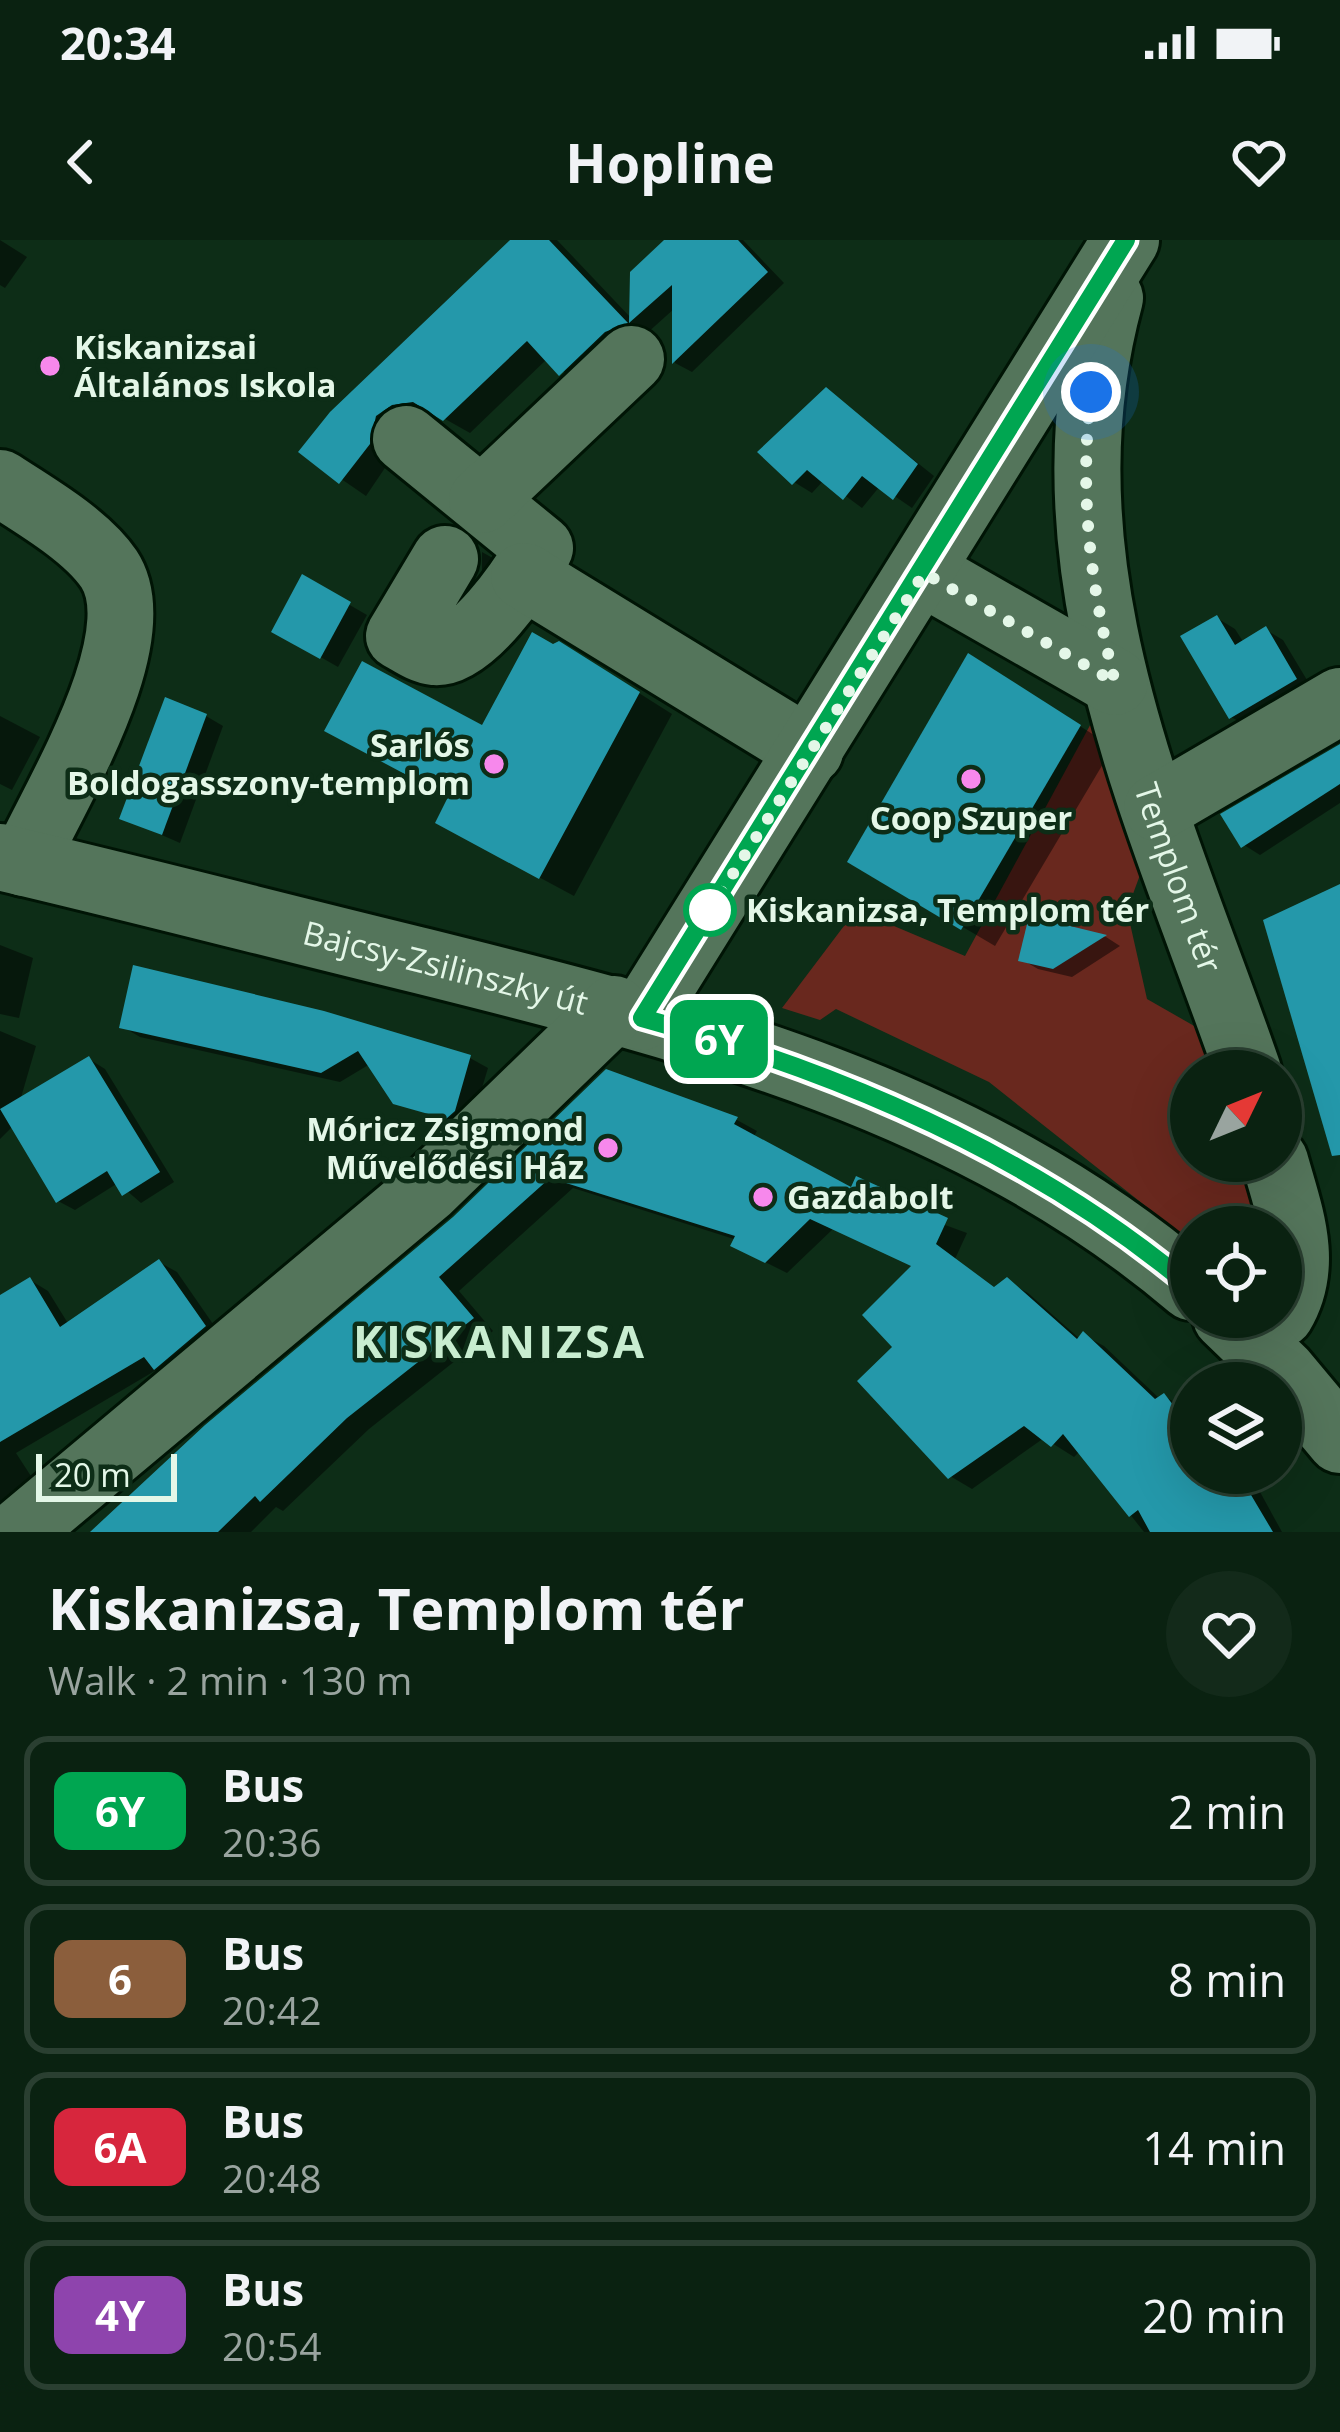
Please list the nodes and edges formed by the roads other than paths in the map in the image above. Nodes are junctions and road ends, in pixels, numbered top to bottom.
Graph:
1 (1126, 241) edge
2 (631, 359) dead end
3 (406, 439) dead end
4 (0, 483) edge
5 (482, 500) junction
6 (445, 559) dead end
7 (924, 573) junction
8 (524, 576) junction
9 (1115, 682) junction
10 (1340, 701) edge
11 (810, 751) junction
12 (1157, 808) junction
13 (12, 860) edge
14 (628, 1013) junction
15 (1241, 1050) edge
16 (1170, 1271) edge
17 (1271, 1338) edge
18 (1340, 1440) edge
19 (19, 1532) edge

1 - 7 street
1 - 9 street, Templom tér
2 - 5 street
3 - 5 street
4 - 13 street
5 - 8 street
6 - 8 street
7 - 9 street
7 - 11 street
8 - 11 street
9 - 12 street, Templom tér
10 - 12 street
11 - 14 street
12 - 15 street, Templom tér
13 - 14 street, Bajcsy-Zsilinszky út
14 - 16 street, Bajcsy-Zsilinszky út
14 - 19 street
17 - 18 street

